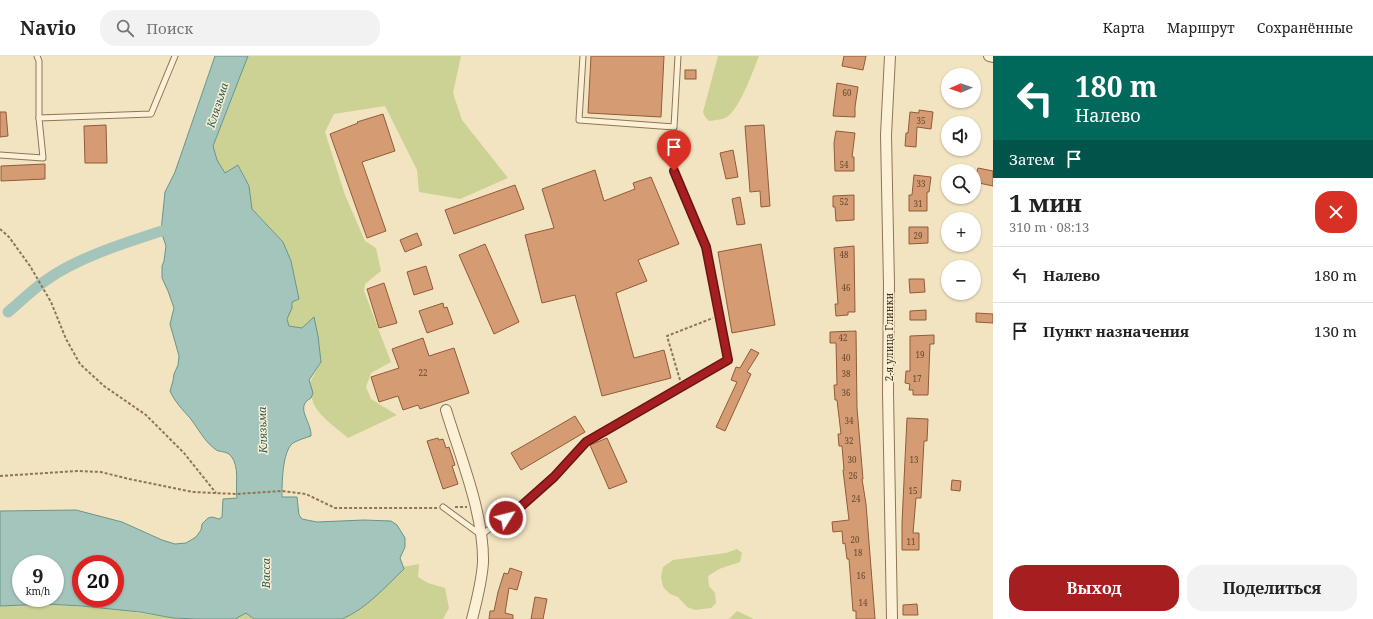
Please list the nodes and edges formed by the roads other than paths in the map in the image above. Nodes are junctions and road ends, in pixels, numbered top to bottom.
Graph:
1 (37, 56) edge
2 (175, 56) edge
3 (583, 56) edge
4 (678, 56) edge
5 (890, 56) edge
6 (989, 56) edge
7 (993, 57) edge
8 (39, 118) junction
9 (0, 155) edge
10 (674, 171) dead end
11 (446, 410) dead end
12 (443, 508) road end
13 (481, 535) junction
14 (472, 619) edge
15 (892, 619) edge

1 - 8 lane
2 - 8 lane
3 - 4 lane
5 - 15 street, 2-я улица Глинки
6 - 7 street
8 - 9 lane
10 - 13 lane
11 - 13 street
12 - 13 lane
13 - 14 street

